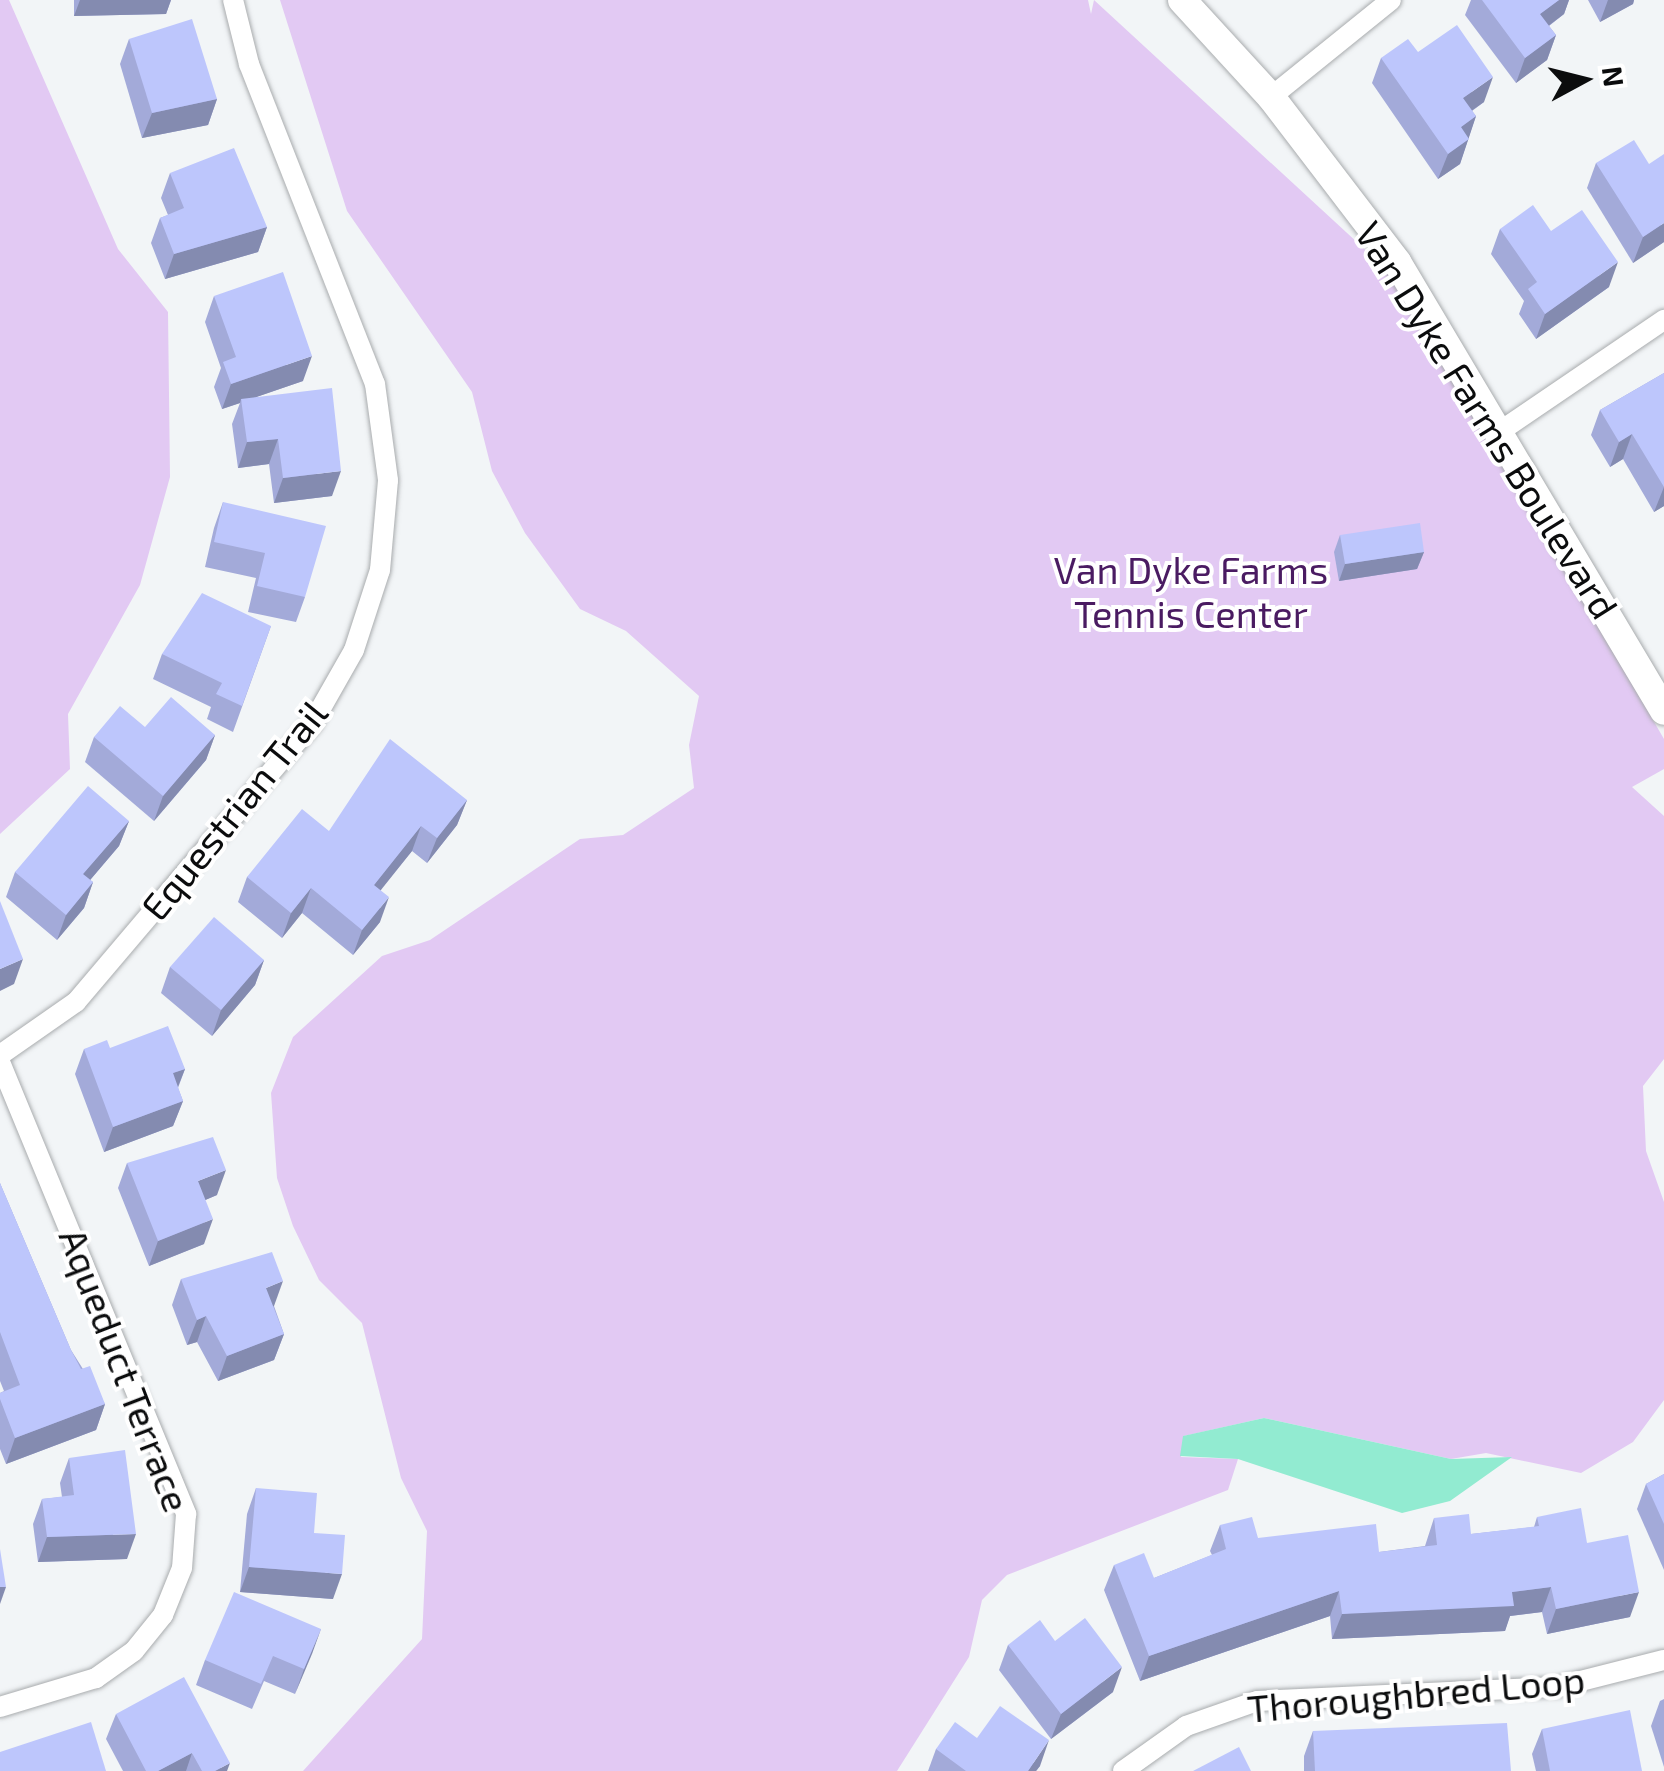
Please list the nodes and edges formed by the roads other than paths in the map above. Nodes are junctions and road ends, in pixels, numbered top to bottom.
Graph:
1 (232, 0) edge
2 (1182, 0) edge
3 (1392, 0) edge
4 (1271, 97) junction
5 (1664, 320) edge
6 (1502, 430) junction
7 (1664, 711) edge
8 (0, 1058) edge
9 (1664, 1660) edge
10 (0, 1707) edge
11 (1123, 1771) edge

1 - 8 street, Equestrian Trail
2 - 4 street, Van Dyke Farms Boulevard
3 - 4 street
4 - 6 street, Van Dyke Farms Boulevard
5 - 6 street
6 - 7 street, Van Dyke Farms Boulevard
8 - 10 street, Aqueduct Terrace
9 - 11 street, Thoroughbred Loop

